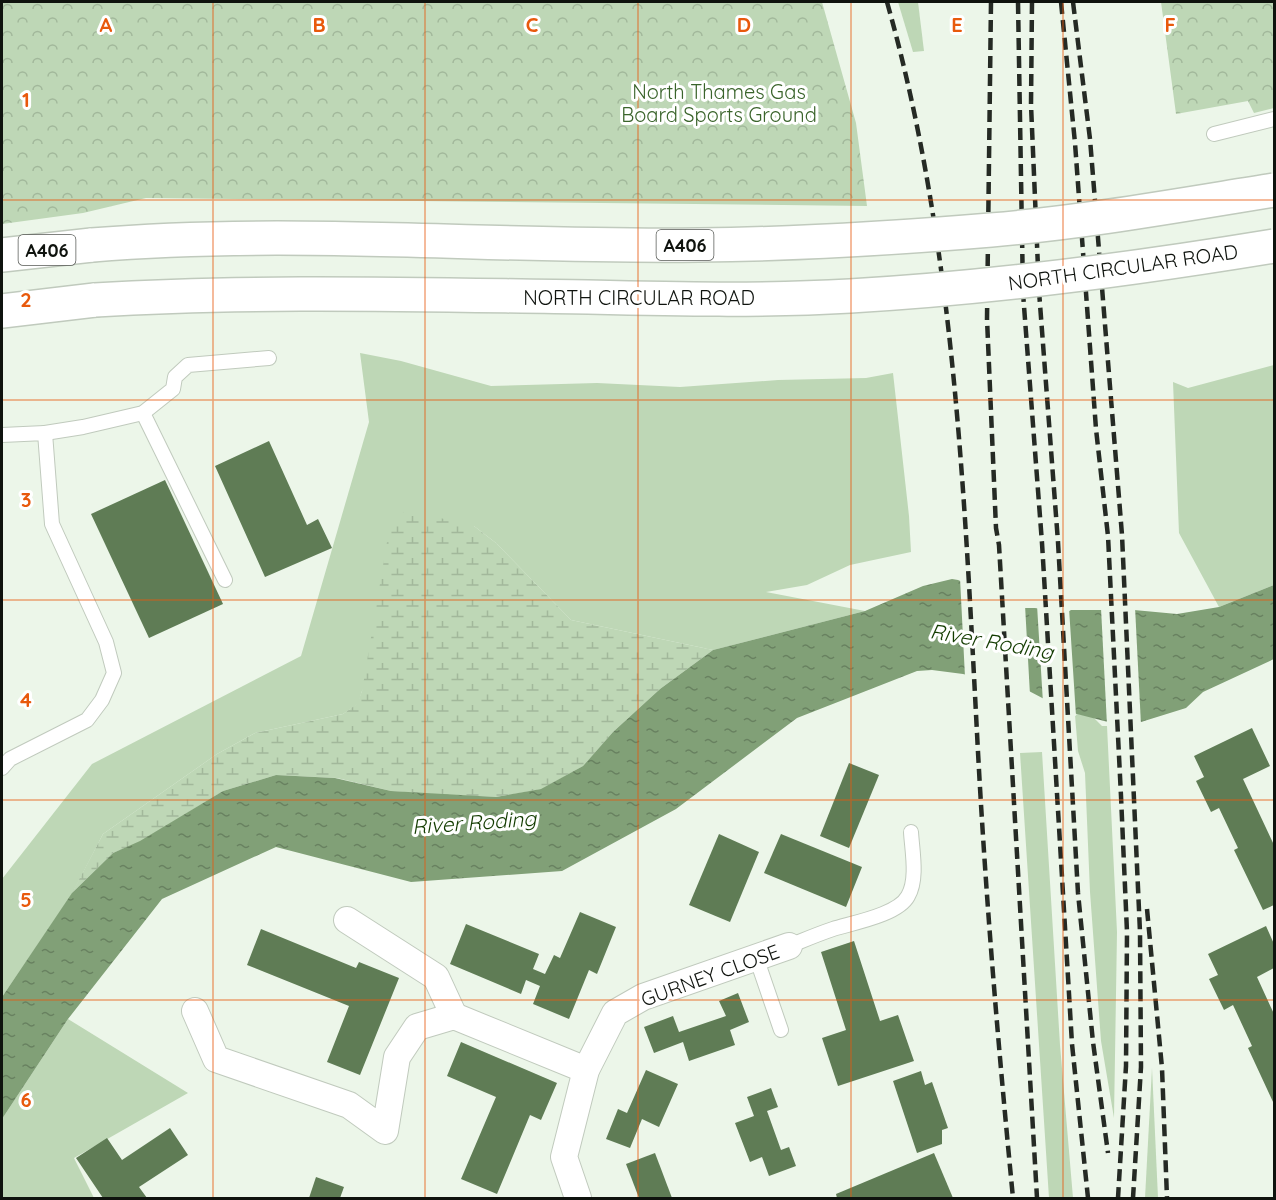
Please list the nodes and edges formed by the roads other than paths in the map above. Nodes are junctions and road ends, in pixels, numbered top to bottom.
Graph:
1 (1275, 119) edge
2 (1214, 134) dead end
3 (1275, 190) edge
4 (1275, 246) edge
5 (2, 255) edge
6 (2, 311) edge
7 (269, 358) dead end
8 (143, 413) junction
9 (45, 433) junction
10 (2, 435) edge
11 (225, 580) dead end
12 (2, 768) edge
13 (911, 832) dead end
14 (347, 920) dead end
15 (789, 946) joint
16 (756, 957) junction
17 (195, 1011) dead end
18 (454, 1016) junction
19 (781, 1030) dead end
20 (586, 1070) junction
21 (578, 1198) edge

1 - 2 lane
3 - 5 highway, A406, bridge
4 - 6 highway, NORTH CIRCULAR ROAD, bridge
7 - 8 lane
8 - 9 lane
8 - 11 lane
9 - 10 lane
9 - 12 lane
13 - 15 lane
14 - 18 street
15 - 16 street, GURNEY CLOSE
16 - 19 lane
16 - 20 street, GURNEY CLOSE
17 - 18 street
18 - 20 street
20 - 21 street, GURNEY CLOSE

